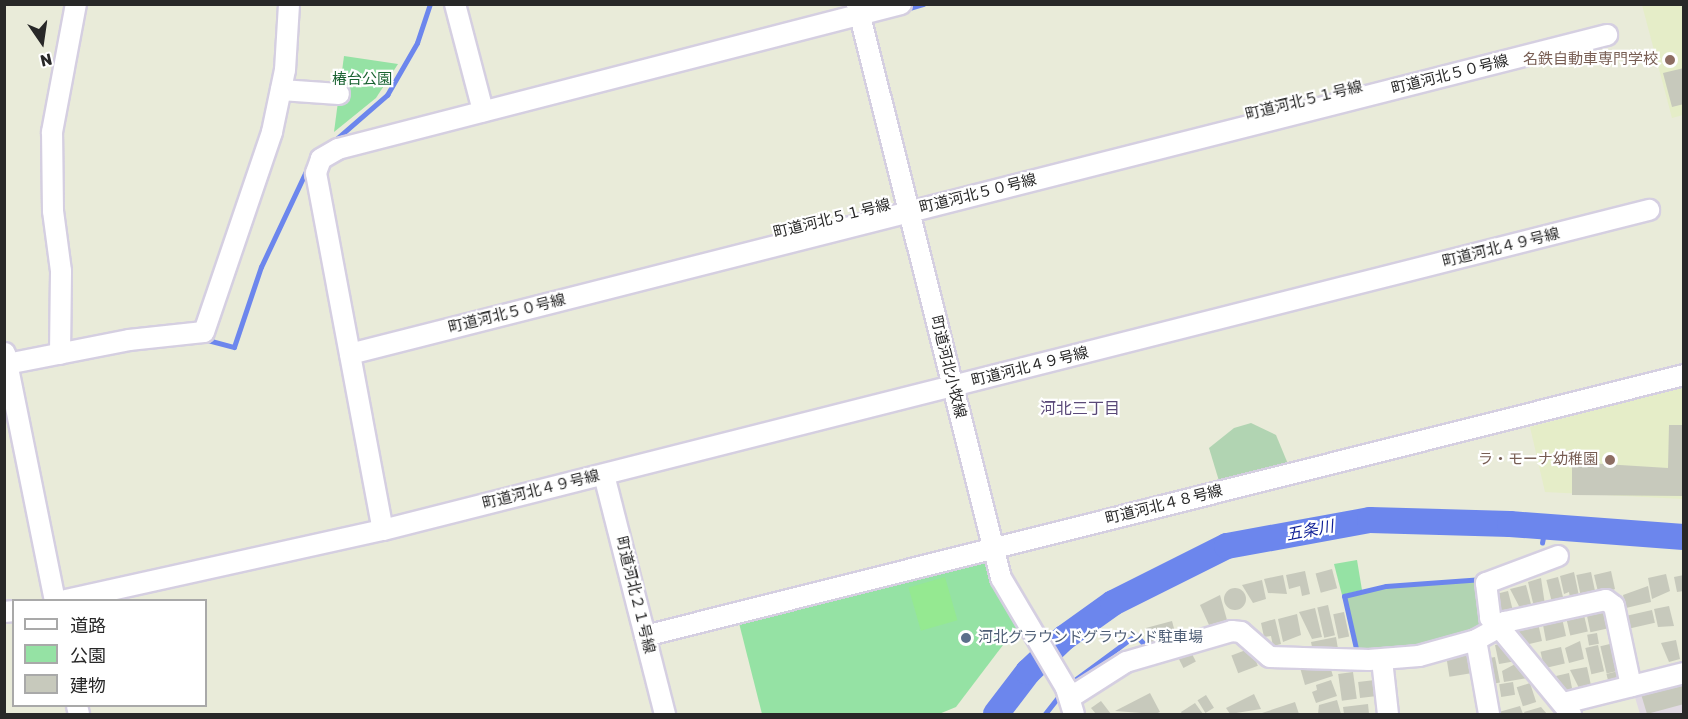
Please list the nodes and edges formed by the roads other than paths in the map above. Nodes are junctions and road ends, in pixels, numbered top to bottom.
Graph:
1 (76, 4) edge
2 (289, 4) edge
3 (455, 4) edge
4 (901, 4) edge
5 (859, 10) edge
6 (1607, 35) dead end
7 (281, 90) junction
8 (339, 94) dead end
9 (483, 111) junction
10 (908, 206) junction
11 (1649, 210) dead end
12 (60, 354) junction
13 (350, 354) junction
14 (6, 358) edge
15 (1683, 375) edge
16 (953, 387) junction
17 (604, 475) junction
18 (383, 530) junction
19 (993, 548) junction
20 (1558, 556) dead end
21 (55, 599) edge
22 (71, 599) edge
23 (1499, 627) junction
24 (645, 636) junction
25 (1476, 640) junction
26 (1382, 660) junction
27 (1683, 673) edge
28 (1631, 686) junction
29 (1568, 709) edge
30 (1075, 710) edge
31 (665, 714) edge
32 (1388, 714) edge
33 (1489, 714) edge

1 - 12 street
2 - 7 street
3 - 9 street
4 - 5 street
5 - 9 street
5 - 10 street, 町道河北小牧線
6 - 10 street, 町道河北５０号線
7 - 8 street
7 - 12 street
9 - 13 street
10 - 13 street, 町道河北５０号線
10 - 16 street, 町道河北小牧線
11 - 16 street, 町道河北４９号線
12 - 14 street
13 - 18 street
14 - 21 street
15 - 19 street, 町道河北４８号線
16 - 17 street, 町道河北４９号線
16 - 19 street, 町道河北小牧線
17 - 18 street, 町道河北４９号線
17 - 24 street, 町道河北２１号線
18 - 22 street, 町道河北４９号線
19 - 24 street, 町道河北４８号線
19 - 30 street, 町道河北小牧線
20 - 23 street
23 - 25 street
23 - 28 street
23 - 29 street
24 - 31 street, 町道河北２１号線
25 - 26 street
25 - 33 street
26 - 30 street
26 - 32 street
27 - 28 street
28 - 29 street

